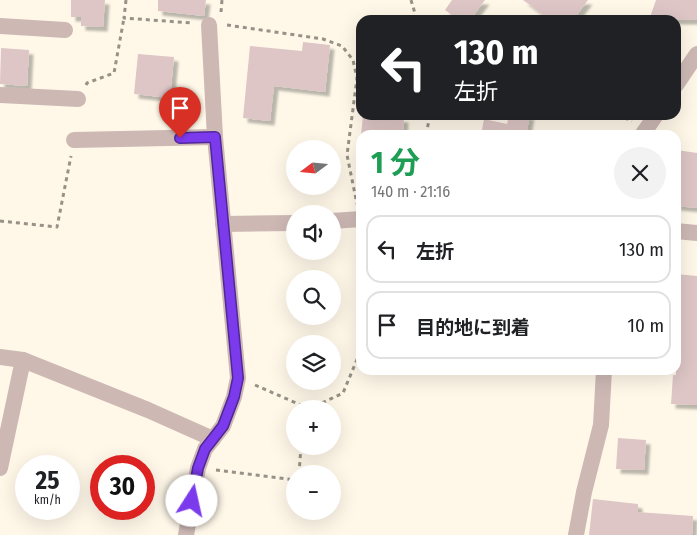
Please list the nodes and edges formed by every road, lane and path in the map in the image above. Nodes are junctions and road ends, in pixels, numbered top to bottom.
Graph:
1 (126, 0) edge
2 (411, 0) edge
3 (416, 15) edge
4 (215, 25) junction
5 (0, 26) edge
6 (65, 30) dead end
7 (697, 54) edge
8 (356, 70) edge
9 (681, 78) edge
10 (0, 96) edge
11 (356, 98) edge
12 (78, 99) dead end
13 (215, 137) junction
14 (74, 140) dead end
15 (356, 196) edge
16 (356, 220) edge
17 (341, 221) edge
18 (286, 222) edge
19 (223, 224) junction
20 (681, 231) edge
21 (697, 233) edge
22 (0, 357) edge
23 (23, 360) junction
24 (356, 362) edge
25 (604, 375) edge
26 (238, 378) junction
27 (287, 400) edge
28 (328, 400) edge
29 (214, 439) junction
30 (0, 468) edge
31 (198, 468) junction
32 (286, 479) edge
33 (186, 535) edge
34 (576, 535) edge

1 - 4 path
2 - 3 path
4 - 8 path
4 - 13 street
5 - 6 street
7 - 9 street
10 - 12 street
11 - 15 path
13 - 14 street
13 - 19 street
16 - 17 street
18 - 19 street
19 - 26 street
20 - 21 street
22 - 23 street
23 - 29 street
23 - 30 street
24 - 28 path
25 - 34 street
26 - 27 path
26 - 29 street
29 - 31 street
31 - 32 path
31 - 33 street

